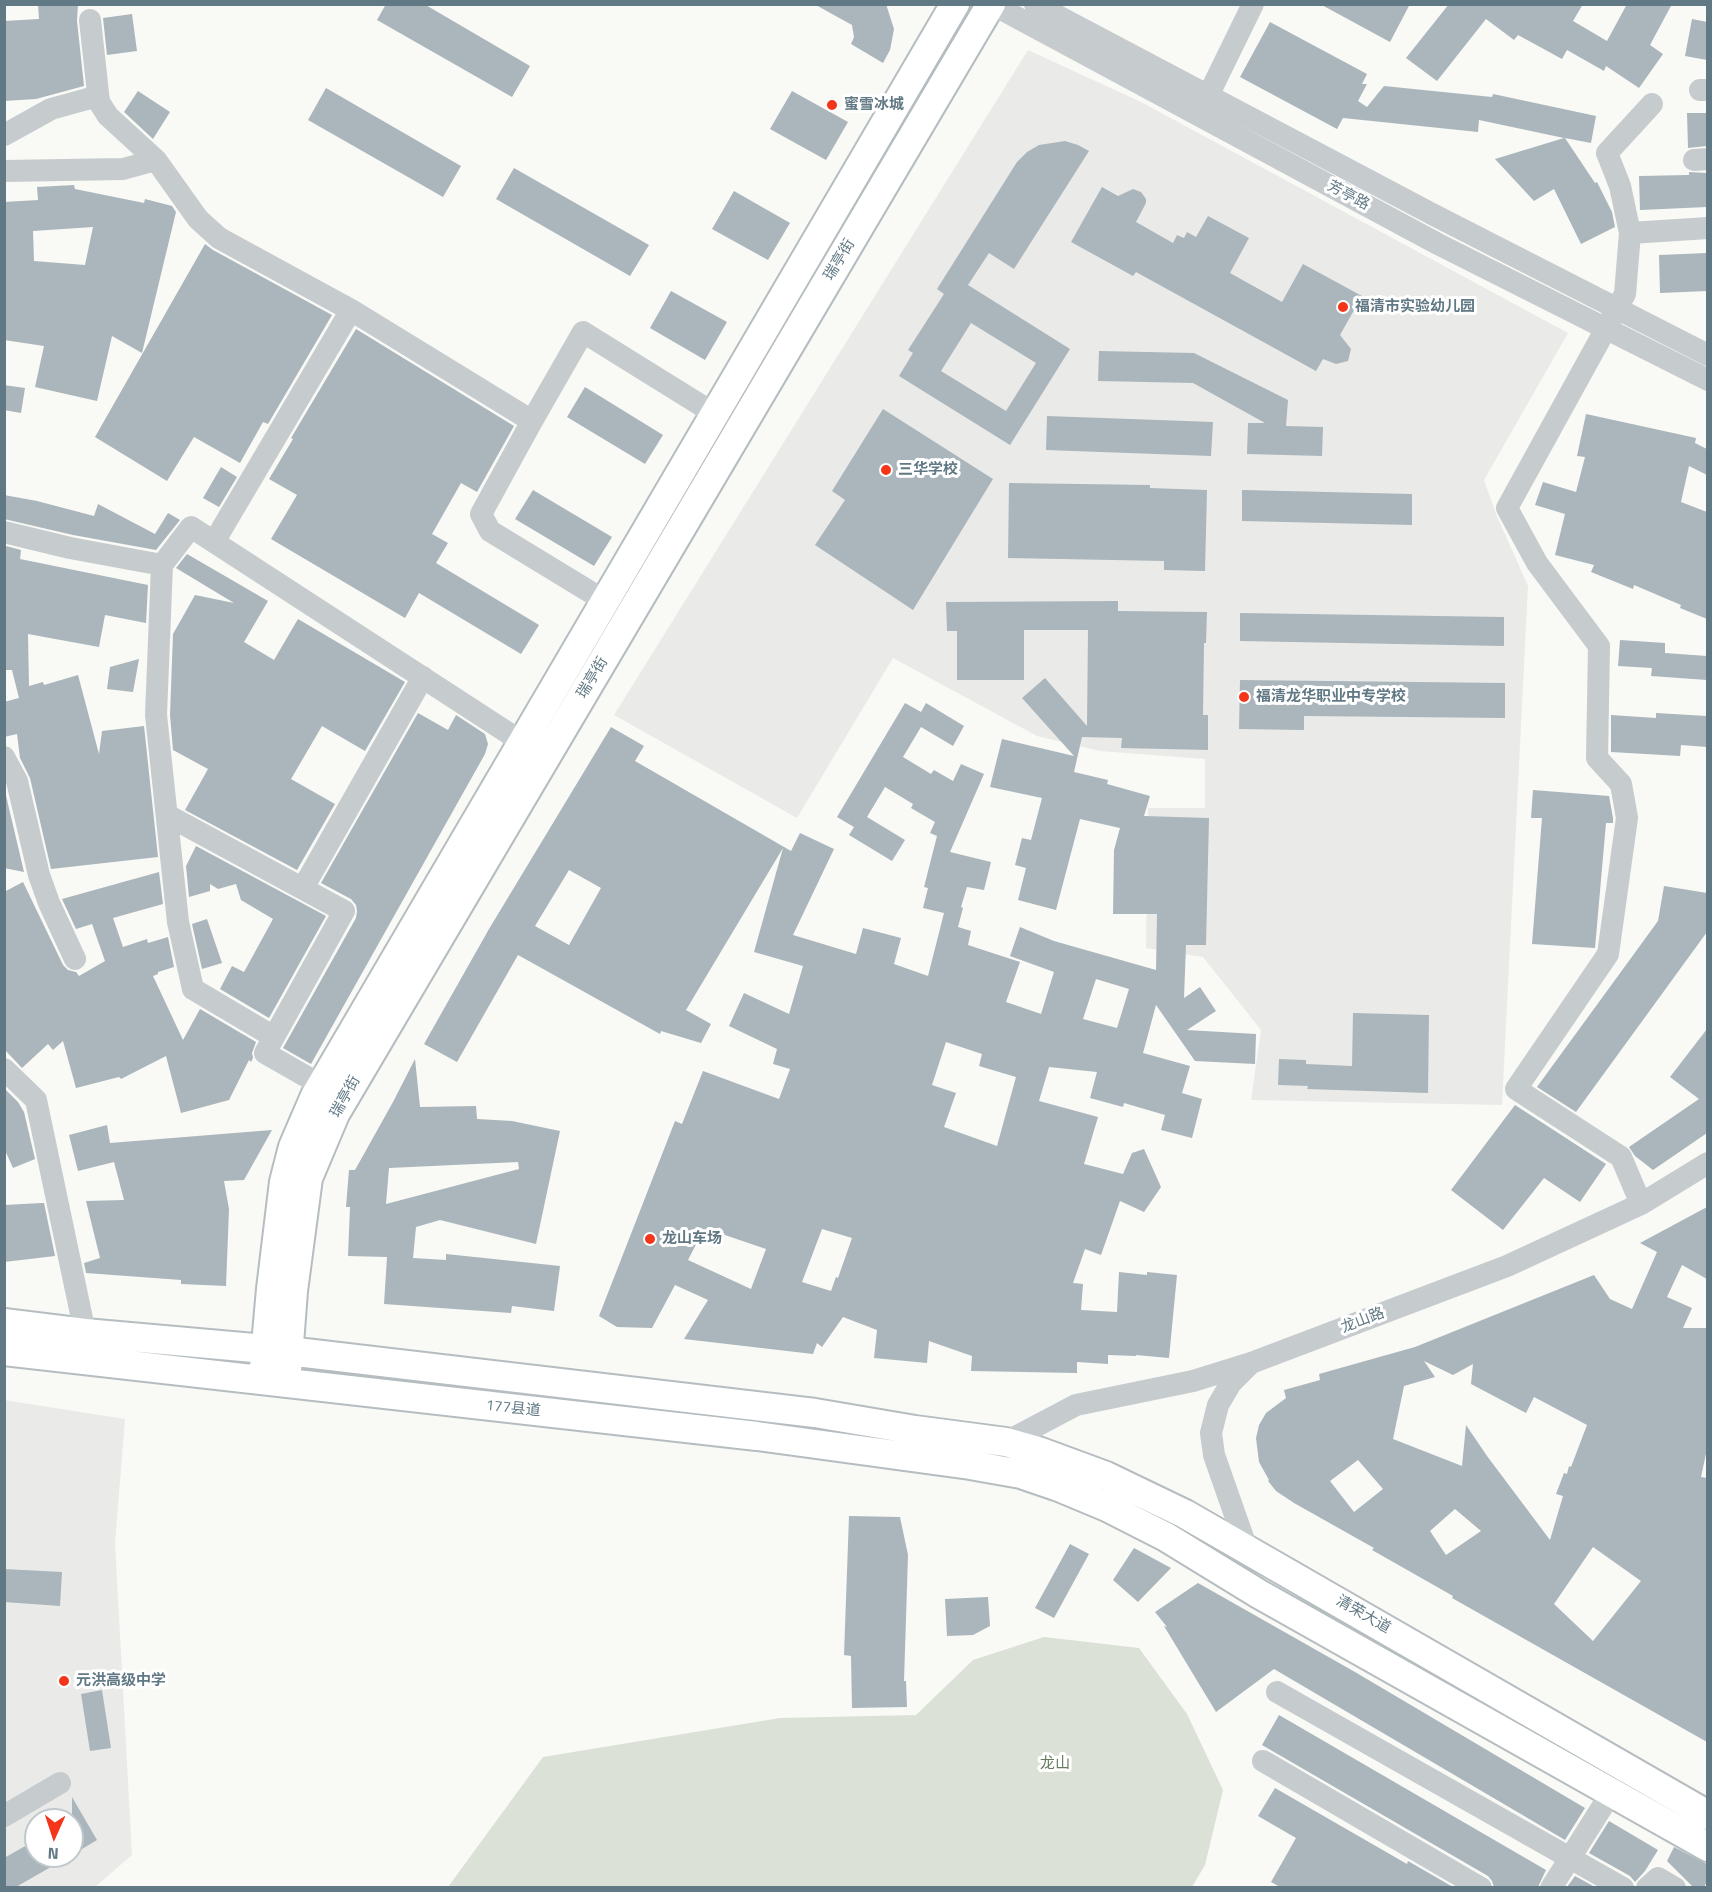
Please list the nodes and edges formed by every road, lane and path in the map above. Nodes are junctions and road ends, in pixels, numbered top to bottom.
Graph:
1 (955, 4) edge
2 (992, 4) edge
3 (1035, 4) edge
4 (1253, 4) edge
5 (90, 20) dead end
6 (99, 96) junction
7 (1208, 96) junction
8 (1652, 104) dead end
9 (4, 135) edge
10 (156, 160) junction
11 (4, 171) edge
12 (1707, 228) edge
13 (1630, 233) junction
14 (1616, 309) junction
15 (351, 310) junction
16 (1605, 330) junction
17 (1707, 355) edge
18 (1707, 380) edge
19 (715, 414) junction
20 (532, 421) junction
21 (4, 532) edge
22 (214, 542) junction
23 (162, 565) junction
24 (605, 601) junction
25 (423, 677) junction
26 (522, 742) junction
27 (4, 757) edge
28 (167, 814) junction
29 (303, 888) junction
30 (75, 959) dead end
31 (274, 1037) junction
32 (4, 1069) edge
33 (321, 1085) junction
34 (1707, 1162) edge
35 (1641, 1204) junction
36 (4, 1323) edge
37 (85, 1333) junction
38 (276, 1350) junction
39 (4, 1351) edge
40 (1251, 1364) junction
41 (274, 1382) junction
42 (1006, 1442) junction
43 (1247, 1550) junction
44 (1277, 1692) dead end
45 (1263, 1761) dead end
46 (60, 1783) dead end
47 (1611, 1793) junction
48 (1707, 1815) edge
49 (4, 1816) edge
50 (1707, 1847) edge
51 (1570, 1858) junction
52 (1481, 1887) edge
53 (1551, 1887) edge
54 (1623, 1887) edge
55 (1647, 1887) edge
56 (1674, 1887) edge

1 - 19 main road, 瑞亭街
2 - 16 street, 芳亭路
2 - 38 main road, 瑞亭街
3 - 7 street, 芳亭路
4 - 7 street
5 - 6 street
6 - 9 street
6 - 10 street
7 - 14 street, 芳亭路
8 - 13 street
10 - 11 street
10 - 15 street
12 - 13 street
13 - 14 street
14 - 16 street
14 - 17 street, 芳亭路
15 - 20 street
15 - 22 street
16 - 18 street, 芳亭路
16 - 35 street
19 - 20 street
19 - 24 main road, 瑞亭街
20 - 24 street
21 - 23 street
22 - 23 street
22 - 25 street
23 - 28 street
24 - 26 main road, 瑞亭街
25 - 26 street
25 - 29 street
26 - 33 main road, 瑞亭街
27 - 30 street
28 - 29 street
28 - 31 street
29 - 31 street
31 - 33 street
32 - 37 street
33 - 38 main road, 瑞亭街
34 - 35 street, 龙山路
35 - 40 street, 龙山路
36 - 37 main road, 177县道
37 - 38 main road, 177县道
38 - 41 main road, 瑞亭街
38 - 42 main road, 177县道
39 - 41 main road, 177县道
40 - 42 street, 龙山路
40 - 43 street
41 - 47 main road, 177县道
42 - 43 main road, 清荣大道
43 - 48 main road, 清荣大道
44 - 51 street
45 - 52 street
46 - 49 street
47 - 50 main road
47 - 51 street
51 - 53 street
51 - 54 street
55 - 56 street

